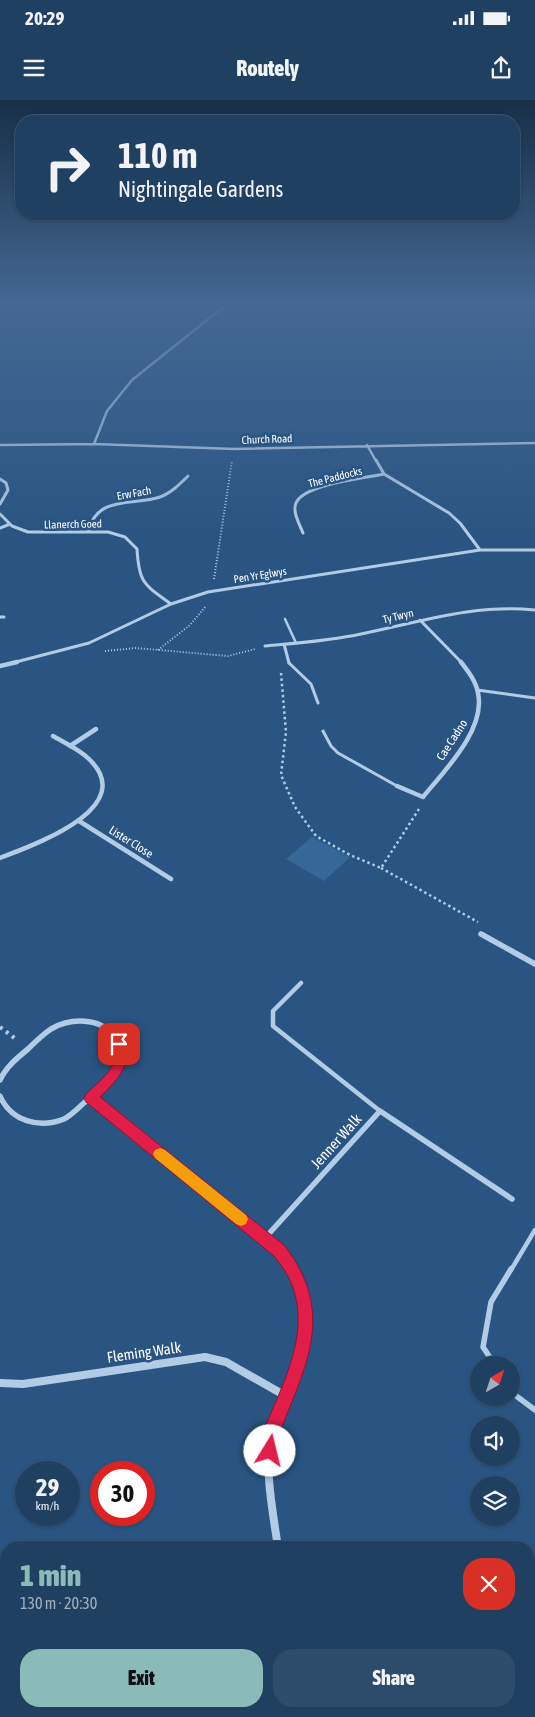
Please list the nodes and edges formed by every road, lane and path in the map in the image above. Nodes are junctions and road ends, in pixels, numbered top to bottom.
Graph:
1 (132, 380) edge
2 (535, 443) edge
3 (94, 444) junction
4 (0, 445) edge
5 (367, 445) junction
6 (234, 449) junction
7 (384, 474) junction
8 (188, 476) dead end
9 (0, 479) edge
10 (0, 504) edge
11 (0, 514) edge
12 (10, 524) junction
13 (0, 528) edge
14 (89, 530) junction
15 (303, 533) dead end
16 (480, 550) junction
17 (535, 550) edge
18 (212, 592) junction
19 (170, 604) junction
20 (535, 610) edge
21 (285, 619) dead end
22 (420, 620) junction
23 (296, 643) junction
24 (284, 644) junction
25 (277, 645) junction
26 (265, 646) joint
27 (104, 651) dead end
28 (157, 651) junction
29 (290, 663) joint
30 (0, 666) edge
31 (477, 690) junction
32 (535, 698) edge
33 (318, 703) dead end
34 (96, 729) dead end
35 (322, 731) dead end
36 (53, 736) dead end
37 (70, 746) junction
38 (397, 786) joint
39 (423, 797) junction
40 (79, 821) junction
41 (0, 858) edge
42 (381, 868) junction
43 (171, 879) dead end
44 (481, 934) joint
45 (535, 964) edge
46 (301, 983) dead end
47 (0, 1027) edge
48 (28, 1049) junction
49 (0, 1080) edge
50 (0, 1096) edge
51 (91, 1098) junction
52 (380, 1111) junction
53 (512, 1199) dead end
54 (535, 1230) edge
55 (265, 1238) junction
56 (488, 1356) edge
57 (0, 1383) edge
58 (284, 1395) junction
59 (520, 1399) edge
60 (535, 1410) edge
61 (277, 1541) edge

1 - 3 street
2 - 5 street, Church Road
3 - 4 street, Church Road
3 - 6 street, Church Road
5 - 6 street, Church Road
5 - 7 street, The Paddocks
6 - 18 path
7 - 15 street, The Paddocks
7 - 16 street, The Paddocks
8 - 14 street, Erw Fach
9 - 10 street
11 - 12 street, Llanerch Goed
12 - 13 street
12 - 14 street, Llanerch Goed
14 - 19 street, Llanerch Goed
16 - 17 street, Pen Yr Eglwys
16 - 18 street, Pen Yr Eglwys
18 - 19 street, Pen Yr Eglwys
18 - 28 path
19 - 30 street, Pen Yr Eglwys
20 - 22 street, Ty Twyn
21 - 23 lane
22 - 23 street, Ty Twyn
22 - 31 street, Cae Cadno
23 - 24 street, Ty Twyn
24 - 25 street, Ty Twyn
24 - 29 street
25 - 26 street, Ty Twyn
25 - 42 path
26 - 28 path
27 - 28 path
29 - 33 lane
31 - 32 lane
31 - 39 street, Cae Cadno
34 - 37 street
35 - 38 lane
36 - 37 street
37 - 40 street
38 - 39 street
39 - 42 path
40 - 41 street
40 - 43 street, Lister Close
42 - 44 path
44 - 45 street
46 - 52 lane
47 - 48 path
48 - 49 street
48 - 51 street
50 - 51 street
51 - 55 street
52 - 53 street
52 - 55 street, Jenner Walk
54 - 56 lane
55 - 58 street
57 - 58 street, Fleming Walk
58 - 61 street
59 - 60 lane

